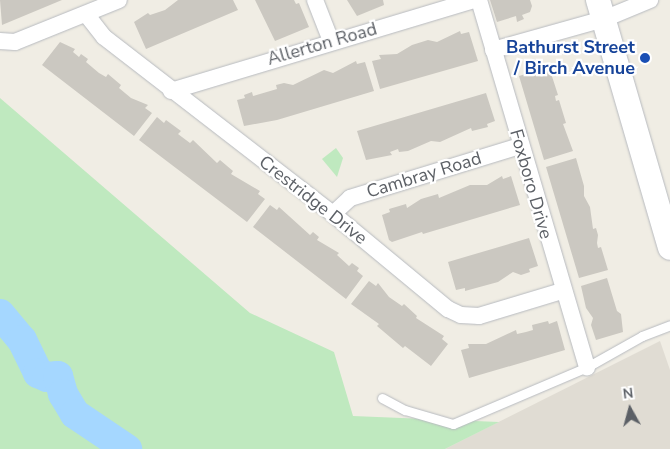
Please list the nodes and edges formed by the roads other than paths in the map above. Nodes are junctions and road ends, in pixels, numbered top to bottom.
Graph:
1 (119, 0) edge
2 (315, 0) edge
3 (474, 0) edge
4 (479, 0) edge
5 (650, 0) edge
6 (601, 10) edge
7 (86, 14) junction
8 (0, 41) edge
9 (331, 41) junction
10 (493, 50) junction
11 (171, 91) junction
12 (520, 146) junction
13 (664, 206) edge
14 (333, 214) junction
15 (670, 248) edge
16 (562, 291) junction
17 (670, 326) edge
18 (586, 367) junction
19 (382, 398) dead end

1 - 7 street
2 - 9 street
3 - 9 street, Allerton Road
4 - 10 street, Foxboro Drive
5 - 6 street
6 - 10 street
6 - 13 main road
7 - 8 street
7 - 11 street, Crestridge Drive
9 - 11 street, Allerton Road
10 - 12 street, Foxboro Drive
11 - 14 street, Crestridge Drive
12 - 14 street, Cambray Road
12 - 16 street, Foxboro Drive
13 - 15 main road
14 - 16 street, Crestridge Drive
16 - 18 street, Foxboro Drive
17 - 18 lane
18 - 19 lane

